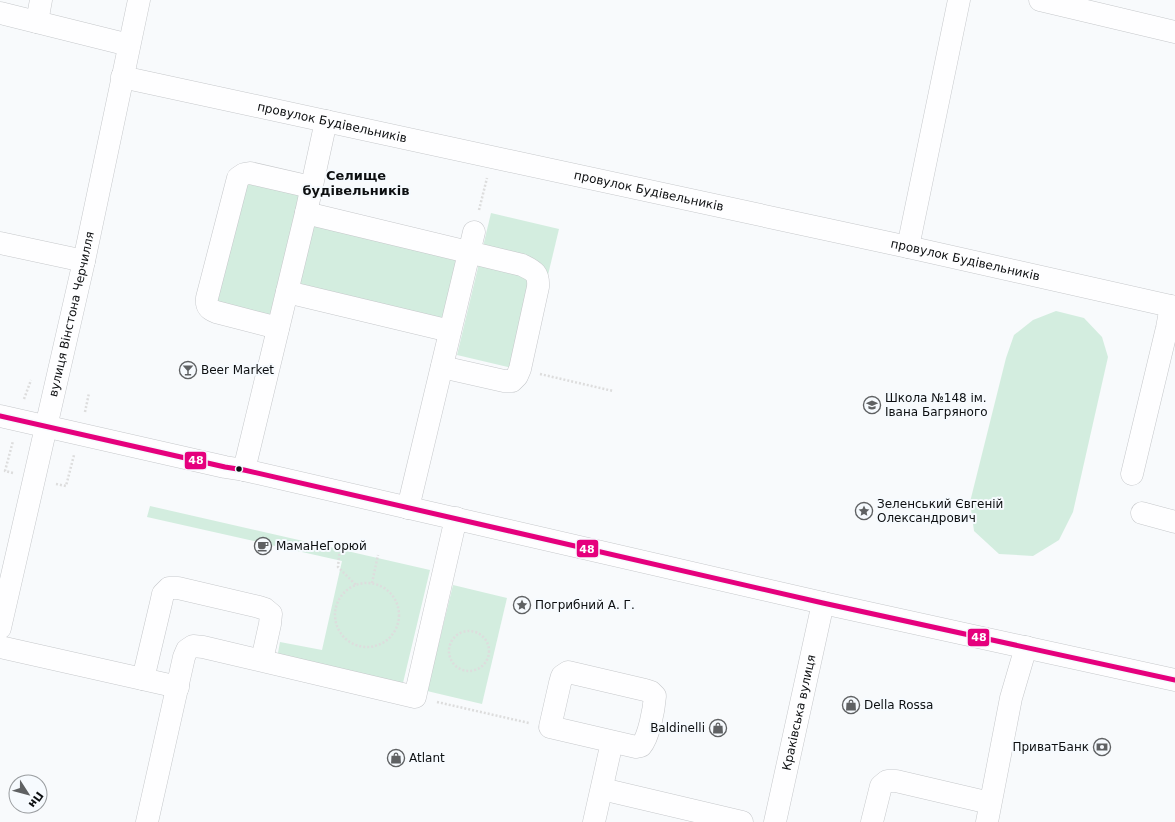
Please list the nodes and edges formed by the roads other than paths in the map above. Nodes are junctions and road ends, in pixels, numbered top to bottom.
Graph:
1 (41, 0) edge
2 (139, 0) edge
3 (960, 0) edge
4 (1040, 0) edge
5 (0, 13) edge
6 (37, 22) junction
7 (1175, 32) edge
8 (129, 45) junction
9 (122, 77) junction
10 (326, 121) junction
11 (311, 187) junction
12 (306, 213) junction
13 (472, 242) junction
14 (0, 243) edge
15 (908, 247) junction
16 (84, 261) junction
17 (287, 292) junction
18 (1173, 306) edge
19 (278, 328) junction
20 (450, 331) junction
21 (442, 367) junction
22 (0, 416) edge
23 (46, 426) junction
24 (244, 470) junction
25 (1132, 474) dead end
26 (408, 508) junction
27 (1142, 513) dead end
28 (456, 518) junction
29 (1175, 522) edge
30 (8, 550) edge
31 (823, 602) junction
32 (0, 628) edge
33 (1026, 647) junction
34 (0, 648) edge
35 (262, 660) junction
36 (143, 679) junction
37 (1175, 680) edge
38 (178, 687) junction
39 (612, 742) junction
40 (602, 789) junction
41 (988, 812) edge
42 (147, 822) edge
43 (594, 822) edge
44 (742, 822) edge
45 (774, 822) edge
46 (872, 822) edge

1 - 6 street
2 - 8 street, вулиця Вінстона Черчилля
3 - 15 street
4 - 7 street
5 - 6 street
6 - 8 street
8 - 9 street, вулиця Вінстона Черчилля
9 - 10 street, провулок Будівельників
9 - 16 street, вулиця Вінстона Черчилля
10 - 11 street
10 - 15 street, провулок Будівельників
11 - 12 street
11 - 19 street
12 - 13 street
12 - 17 street
13 - 20 street
13 - 21 street
14 - 16 street
15 - 18 street, провулок Будівельників
16 - 23 street, вулиця Вінстона Черчилля
17 - 19 street
17 - 20 street
18 - 25 street
19 - 24 street
20 - 21 street
21 - 26 street
22 - 23 street
23 - 24 street
23 - 30 street, вулиця Вінстона Черчилля
24 - 26 street
26 - 28 street
27 - 29 street
28 - 31 street
28 - 35 street
30 - 32 street, вулиця Вінстона Черчилля
31 - 33 street
31 - 45 street, Краківська вулиця
33 - 37 street
33 - 41 street
34 - 36 street
35 - 36 street
35 - 38 street
36 - 38 street
38 - 42 street
39 - 39 street
39 - 40 street
40 - 43 street
40 - 44 street
41 - 46 street

